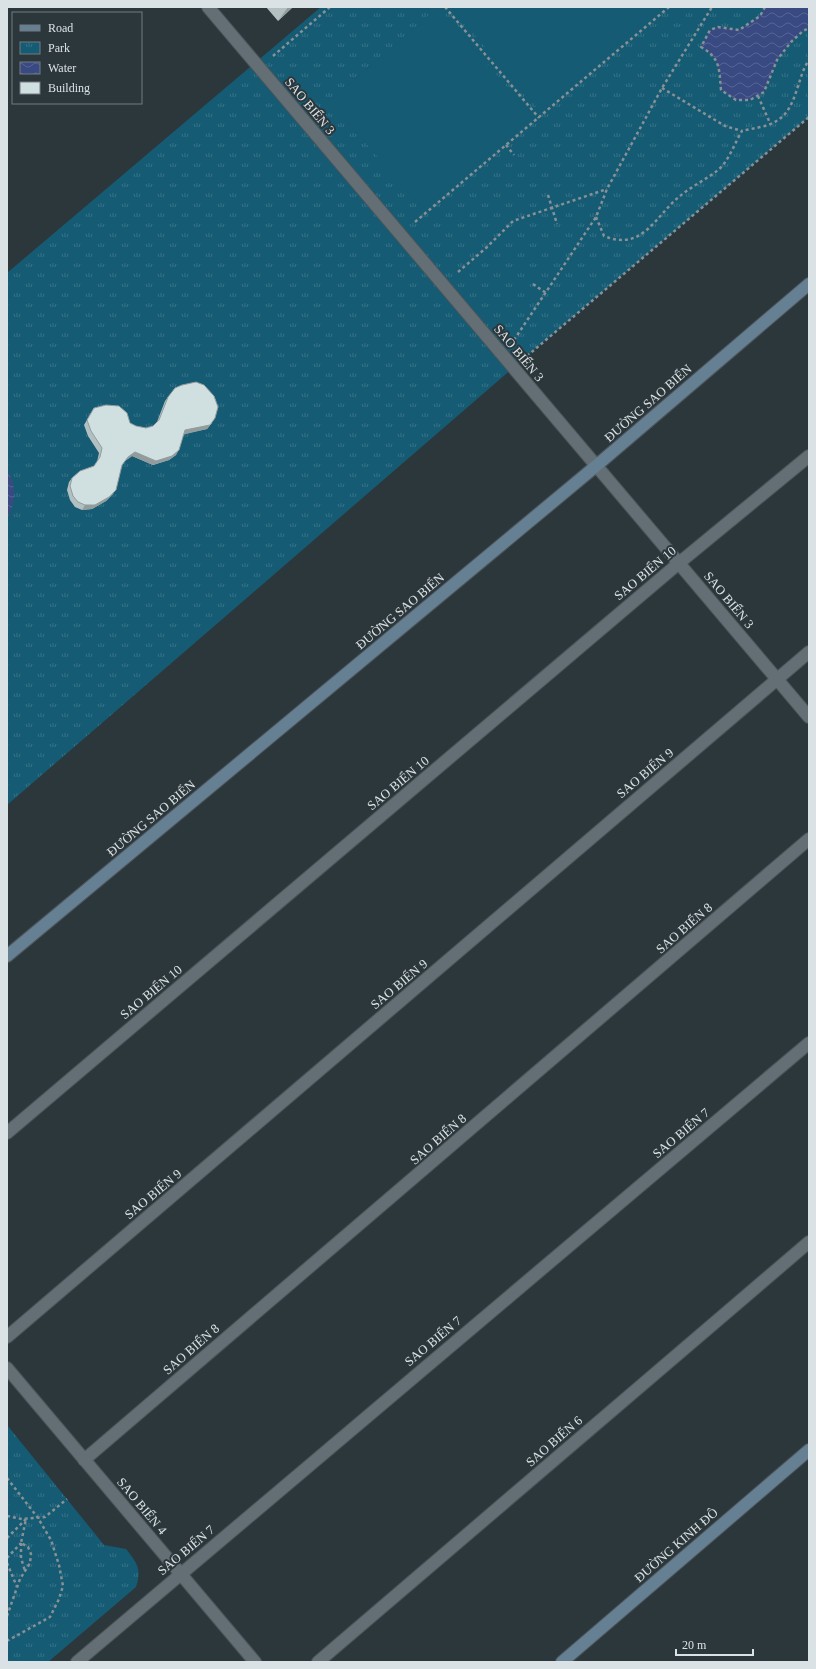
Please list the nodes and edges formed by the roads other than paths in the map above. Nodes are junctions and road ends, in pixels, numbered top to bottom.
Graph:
1 (208, 7) edge
2 (809, 284) edge
3 (809, 456) edge
4 (596, 466) junction
5 (679, 563) junction
6 (809, 652) edge
7 (777, 679) junction
8 (809, 718) edge
9 (809, 839) edge
10 (7, 956) edge
11 (809, 1043) edge
12 (7, 1133) edge
13 (809, 1242) edge
14 (7, 1337) edge
15 (7, 1368) edge
16 (809, 1450) edge
17 (84, 1460) junction
18 (180, 1573) junction
19 (77, 1662) edge
20 (255, 1662) edge
21 (318, 1662) edge
22 (562, 1662) edge

1 - 4 street, SAO BIỂN 3
2 - 4 street, ĐƯỜNG SAO BIỂN
3 - 5 street, SAO BIỂN 10
4 - 5 street, SAO BIỂN 3
4 - 10 street, ĐƯỜNG SAO BIỂN
5 - 7 street, SAO BIỂN 3
5 - 12 street, SAO BIỂN 10
6 - 7 street, SAO BIỂN 9
7 - 8 street, SAO BIỂN 3
7 - 14 street, SAO BIỂN 9
9 - 17 street, SAO BIỂN 8
11 - 18 street, SAO BIỂN 7
13 - 21 street, SAO BIỂN 6
15 - 17 street, SAO BIỂN 4
16 - 22 street, ĐƯỜNG KINH ĐÔ
17 - 18 street, SAO BIỂN 4
18 - 19 street, SAO BIỂN 7
18 - 20 street, SAO BIỂN 4

